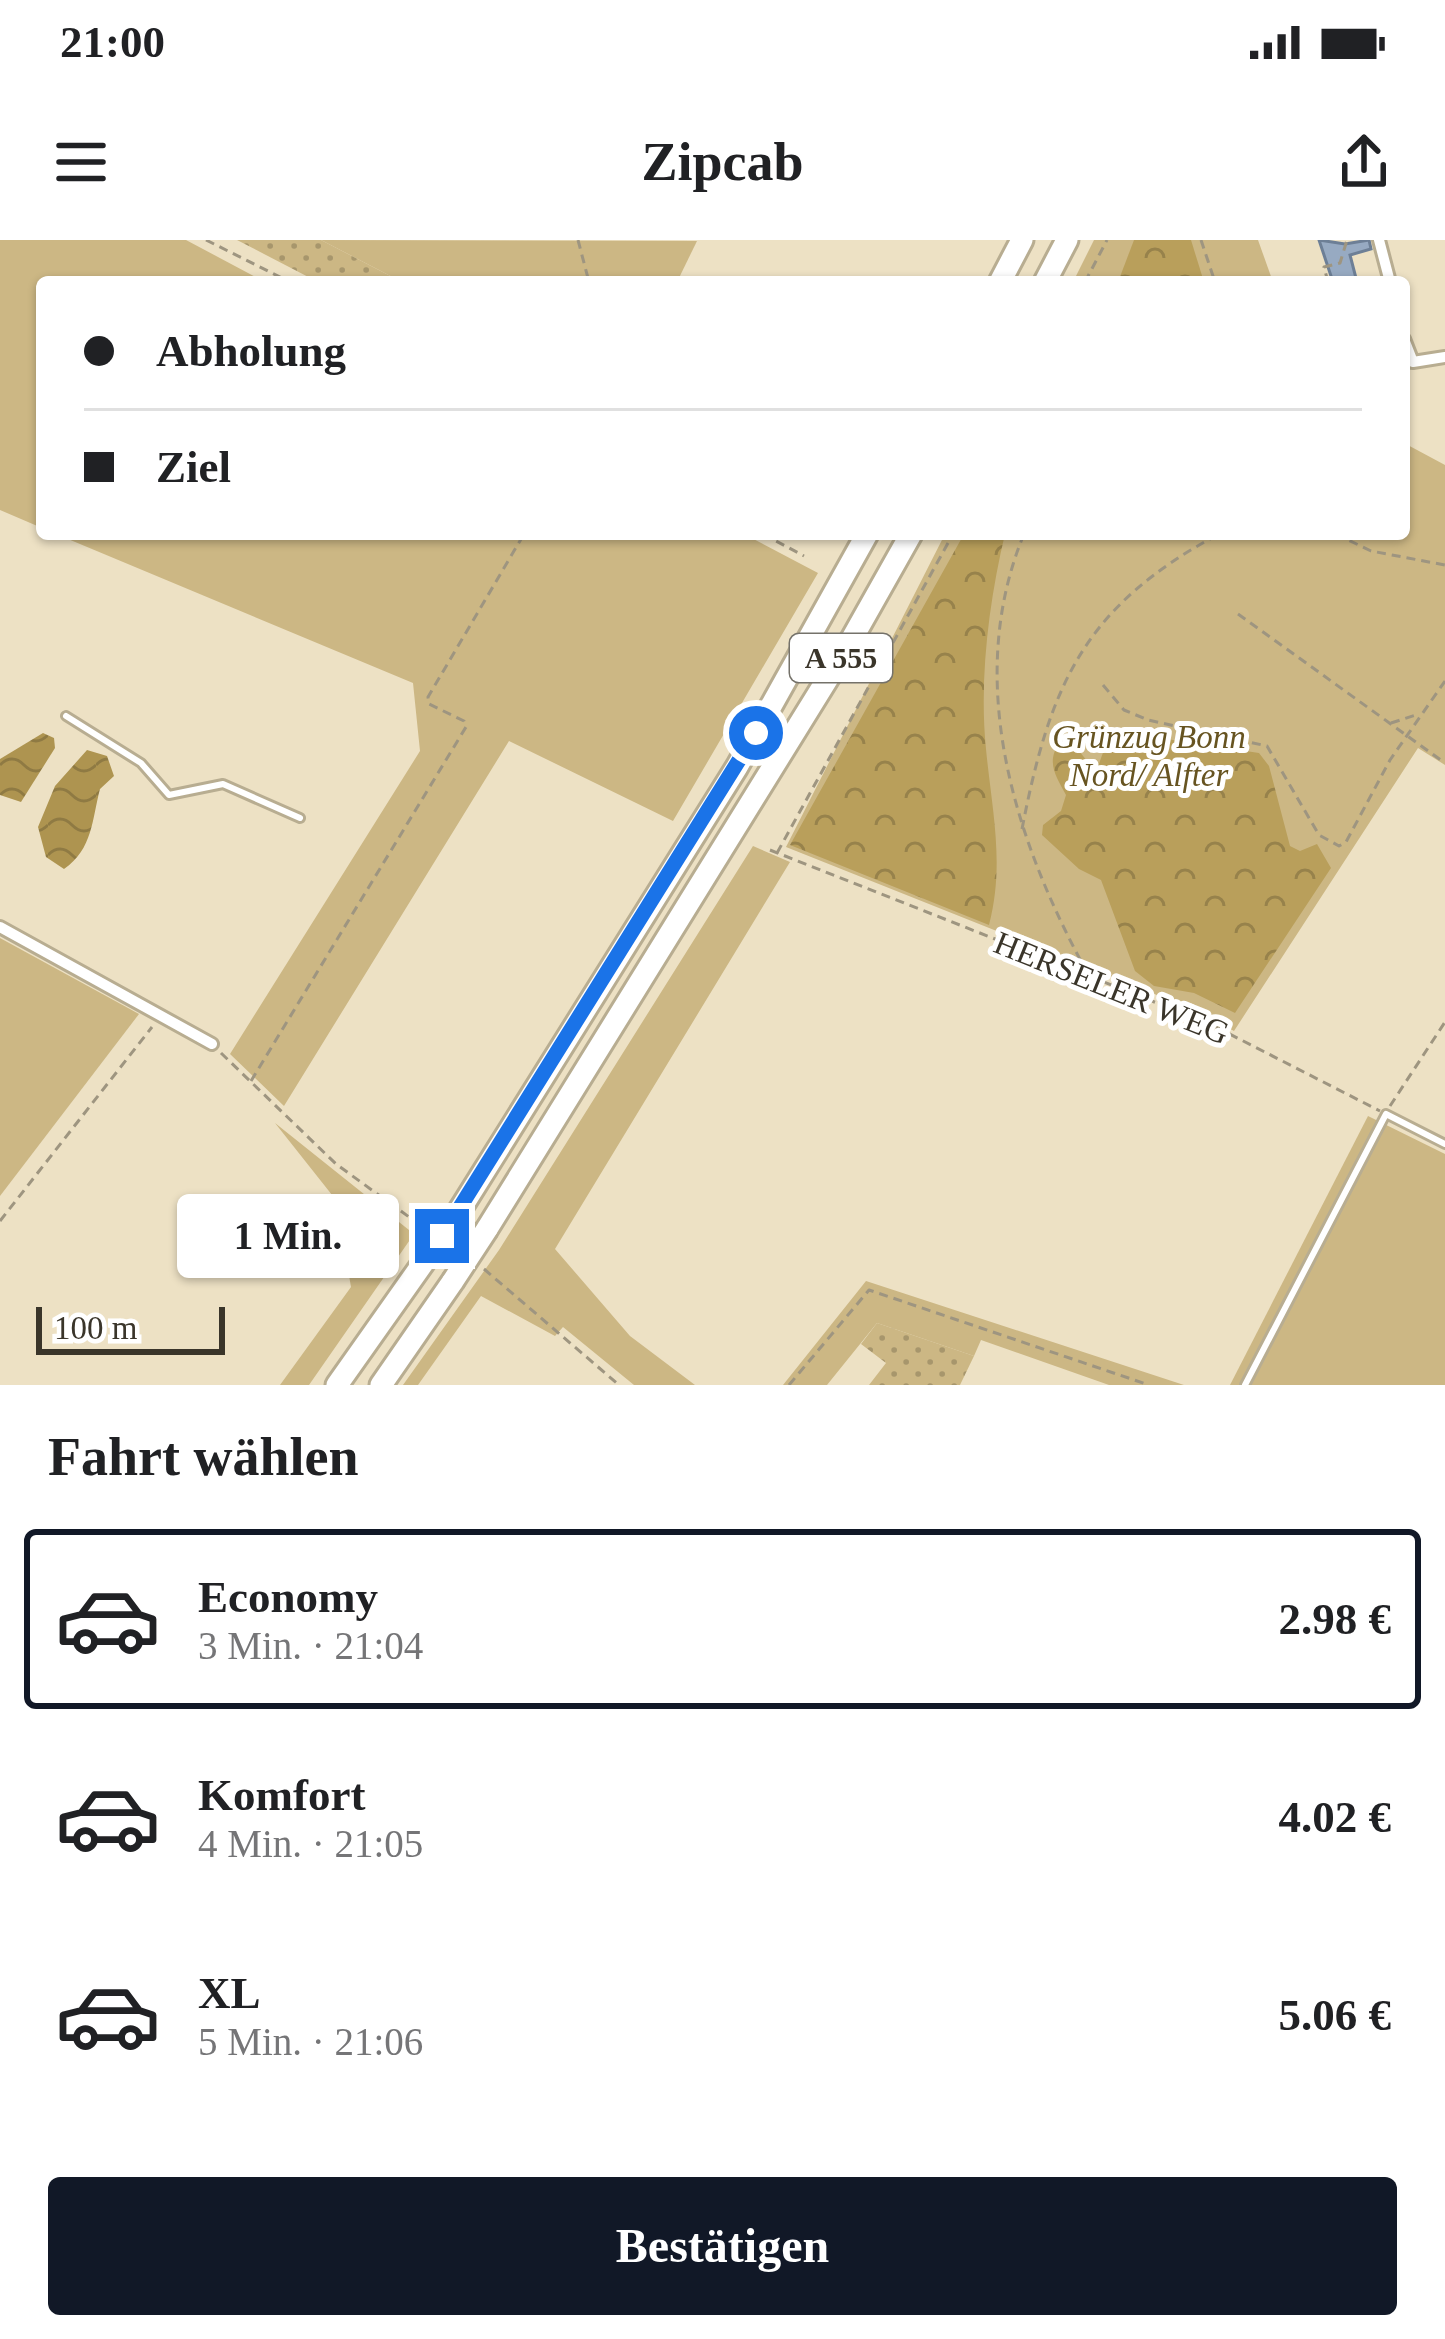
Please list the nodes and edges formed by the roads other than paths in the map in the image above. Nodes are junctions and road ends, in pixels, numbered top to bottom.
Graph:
1 (1022, 240) edge
2 (1067, 240) edge
3 (1379, 240) edge
4 (1003, 276) edge
5 (1048, 276) edge
6 (1388, 276) edge
7 (1410, 356) edge
8 (1445, 357) edge
9 (865, 540) edge
10 (908, 540) edge
11 (66, 716) dead end
12 (300, 818) dead end
13 (0, 927) edge
14 (212, 1044) road end
15 (1445, 1144) edge
16 (337, 1385) edge
17 (381, 1385) edge
18 (1245, 1385) edge

1 - 4 highway
2 - 5 highway
3 - 6 street
7 - 8 street
9 - 16 highway, A 555, bridge
10 - 17 highway, A 555, bridge
11 - 12 lane
13 - 14 street
15 - 18 lane

